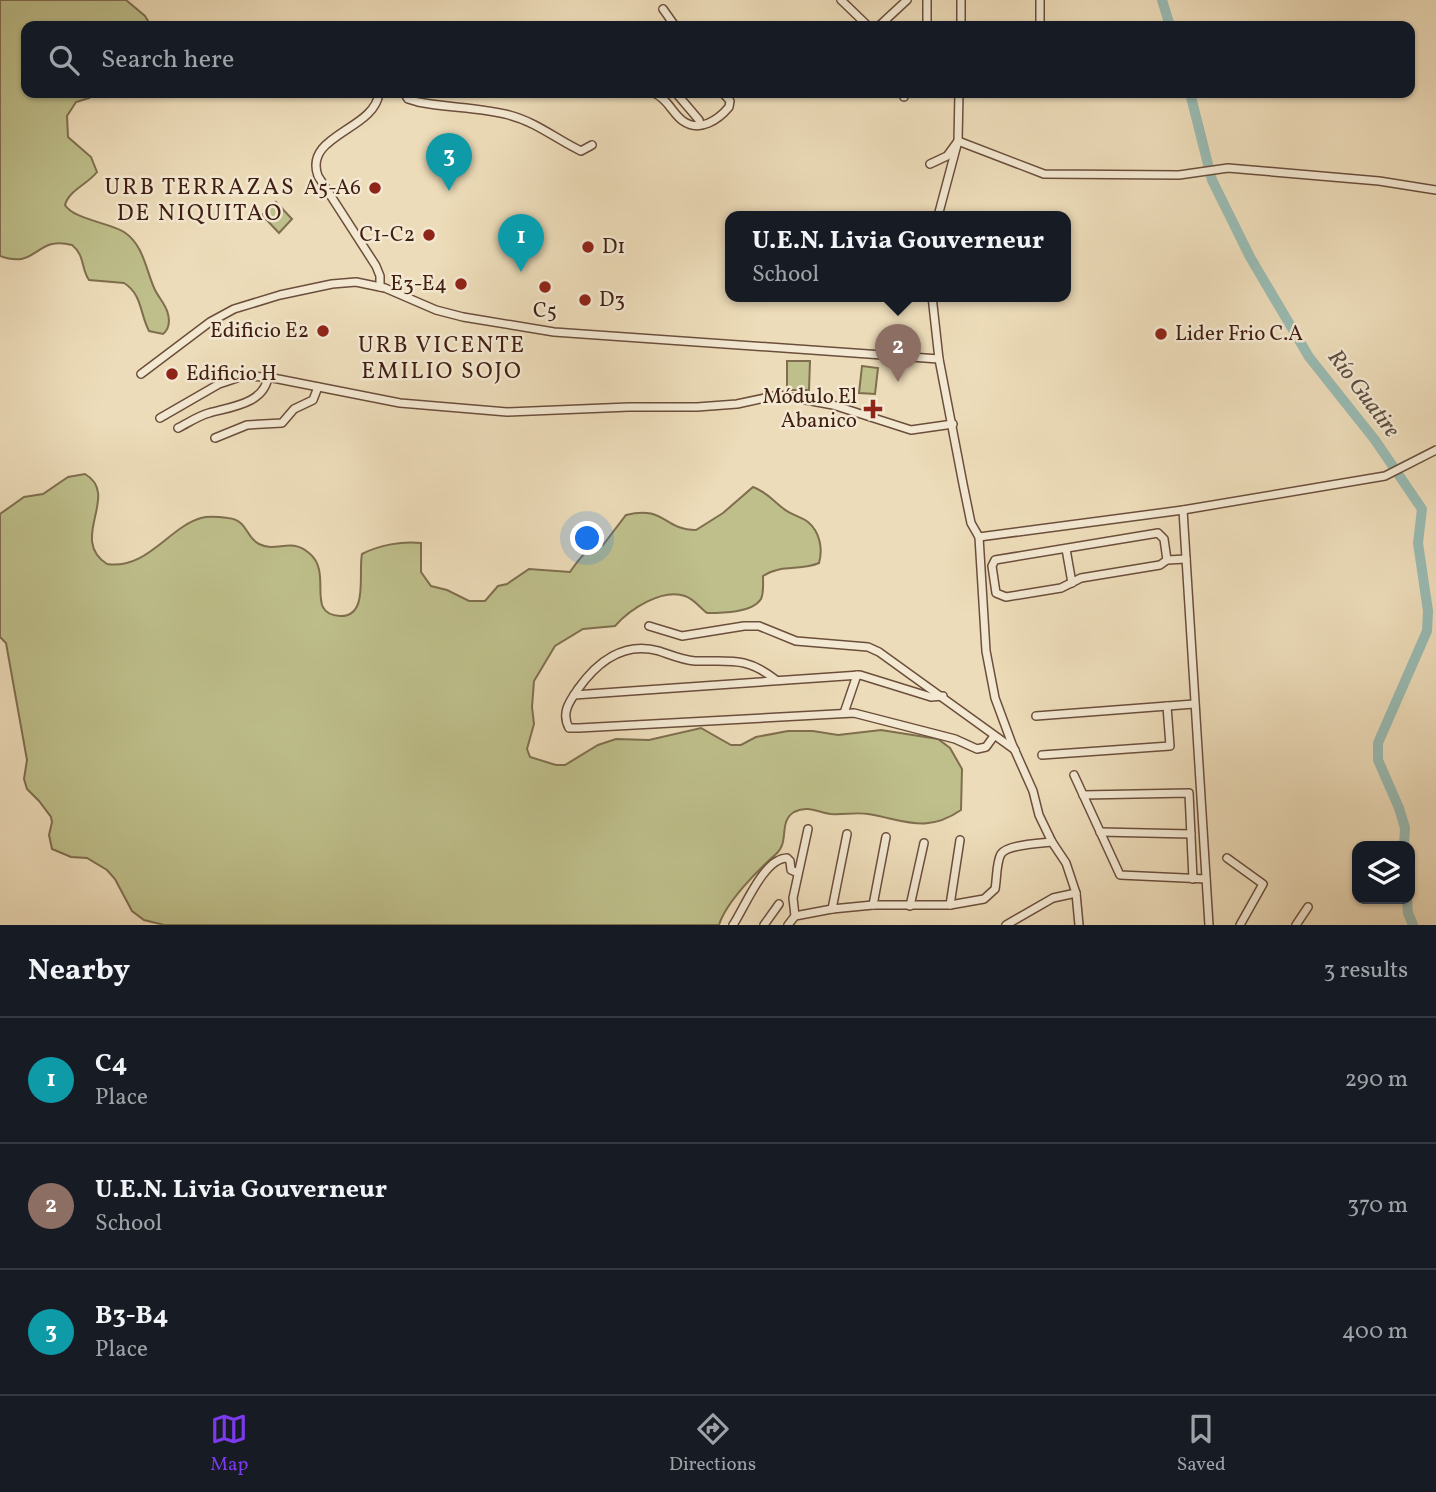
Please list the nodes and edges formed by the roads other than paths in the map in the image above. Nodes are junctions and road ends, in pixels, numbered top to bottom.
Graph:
1 (853, 0) edge
2 (907, 0) edge
3 (927, 0) edge
4 (961, 0) edge
5 (1040, 0) edge
6 (844, 3) edge
7 (663, 9) dead end
8 (671, 21) edge
9 (862, 21) edge
10 (884, 21) edge
11 (927, 21) edge
12 (961, 21) edge
13 (1040, 21) edge
14 (378, 98) edge
15 (416, 98) edge
16 (662, 98) edge
17 (680, 98) edge
18 (727, 98) edge
19 (959, 98) edge
20 (700, 125) junction
21 (958, 141) junction
22 (592, 145) dead end
23 (930, 164) dead end
24 (1436, 190) edge
25 (939, 211) edge
26 (380, 287) junction
27 (933, 302) edge
28 (939, 359) junction
29 (141, 374) dead end
30 (268, 377) junction
31 (318, 387) junction
32 (160, 418) dead end
33 (953, 424) junction
34 (178, 428) dead end
35 (215, 438) dead end
36 (1436, 450) edge
37 (1183, 510) junction
38 (979, 537) junction
39 (1066, 550) junction
40 (1167, 559) junction
41 (1186, 559) junction
42 (1072, 583) junction
43 (649, 626) dead end
44 (857, 675) junction
45 (776, 680) junction
46 (573, 695) junction
47 (943, 696) junction
48 (1194, 704) junction
49 (1167, 706) junction
50 (844, 713) junction
51 (1035, 716) dead end
52 (994, 736) junction
53 (1015, 750) junction
54 (1042, 755) dead end
55 (1074, 775) dead end
56 (1083, 795) junction
57 (808, 829) dead end
58 (1100, 832) junction
59 (847, 834) dead end
60 (1191, 834) junction
61 (886, 837) dead end
62 (960, 840) dead end
63 (1052, 842) junction
64 (924, 843) dead end
65 (1227, 858) dead end
66 (799, 873) junction
67 (1193, 879) junction
68 (1206, 879) junction
69 (1076, 893) junction
70 (779, 904) dead end
71 (873, 905) junction
72 (950, 905) junction
73 (910, 906) junction
74 (1307, 907) dead end
75 (832, 909) junction
76 (795, 916) junction
77 (733, 925) edge
78 (764, 925) edge
79 (788, 925) edge
80 (1006, 925) edge
81 (1079, 925) edge
82 (1209, 925) edge
83 (1240, 925) edge
84 (1296, 925) edge

1 - 6 street
2 - 10 street
3 - 11 street
4 - 12 street
5 - 13 street
6 - 9 street
7 - 8 street
14 - 26 street
15 - 22 street
16 - 20 street
17 - 20 street
18 - 20 street
19 - 21 street
21 - 23 street
21 - 24 street
21 - 25 street
26 - 28 street
26 - 29 street
27 - 28 street
28 - 33 street
30 - 31 street
30 - 32 street
30 - 34 street
31 - 33 street
31 - 35 street
33 - 38 street
36 - 37 street
37 - 38 street
37 - 41 street
38 - 53 street
39 - 40 street
39 - 42 street
39 - 42 street
40 - 41 street
40 - 42 street
41 - 48 street
43 - 47 street
44 - 45 street
44 - 47 street
44 - 50 street
45 - 46 street
45 - 46 street
46 - 50 street
47 - 52 street
48 - 49 street
48 - 68 street
49 - 51 street
49 - 54 street
50 - 52 street
52 - 53 street
53 - 63 street
55 - 56 street
56 - 58 street
56 - 60 street
57 - 66 street
58 - 60 street
58 - 67 street
59 - 75 street
60 - 67 street
61 - 71 street
62 - 72 street
63 - 69 street
63 - 72 street
64 - 73 street
65 - 83 street
66 - 76 street
66 - 77 street
67 - 68 street
68 - 82 street
69 - 80 street
69 - 81 street
70 - 78 street
71 - 73 street
71 - 75 street
72 - 73 street
74 - 84 street
75 - 76 street
76 - 79 street

